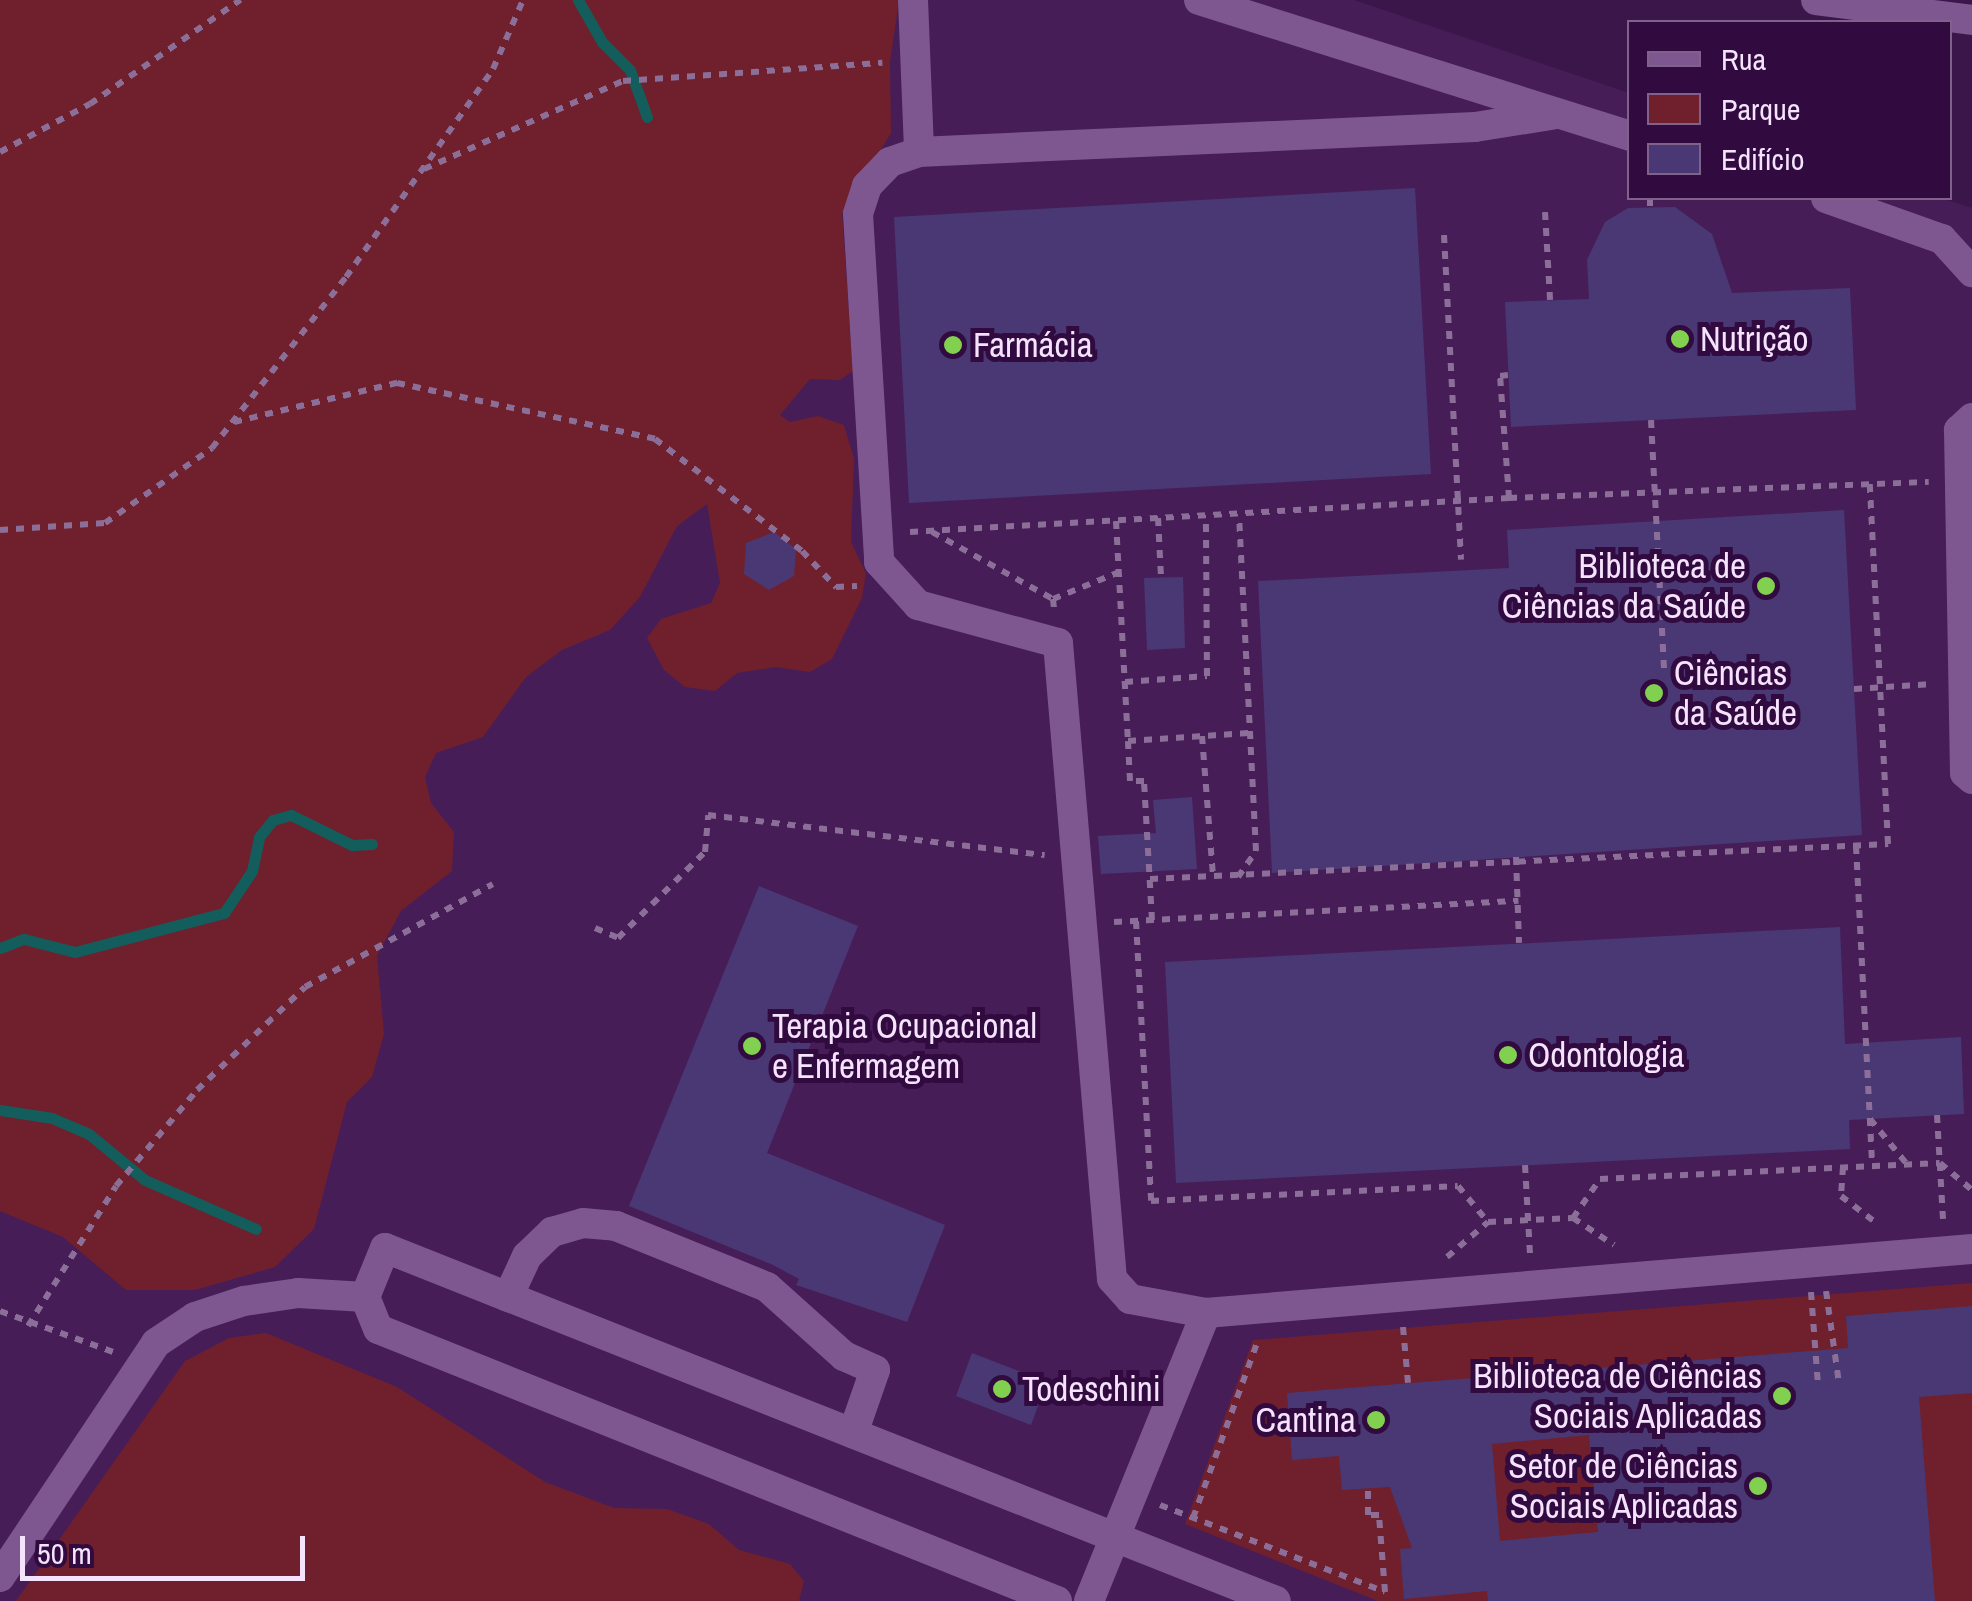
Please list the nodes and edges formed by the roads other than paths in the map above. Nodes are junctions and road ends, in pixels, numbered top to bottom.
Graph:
1 (913, 0) edge
2 (1199, 0) edge
3 (1816, 0) edge
4 (1972, 20) edge
5 (1557, 114) junction
6 (1627, 135) edge
7 (919, 152) junction
8 (1832, 200) edge
9 (1972, 272) edge
10 (1972, 418) edge
11 (1972, 779) edge
12 (1972, 1249) edge
13 (365, 1297) junction
14 (508, 1297) junction
15 (1206, 1312) junction
16 (853, 1433) junction
17 (1115, 1537) junction
18 (12, 1548) edge
19 (0, 1577) edge
20 (1057, 1601) edge
21 (1089, 1601) edge
22 (1276, 1601) edge

1 - 7 lane
2 - 5 lane
3 - 4 lane
5 - 6 lane
5 - 7 lane
7 - 15 lane
8 - 9 lane
10 - 11 lane
12 - 15 lane
13 - 14 lane
13 - 18 lane
13 - 20 lane
14 - 16 lane
14 - 16 lane
15 - 17 lane
16 - 17 lane
17 - 21 lane
17 - 22 lane
18 - 19 lane

